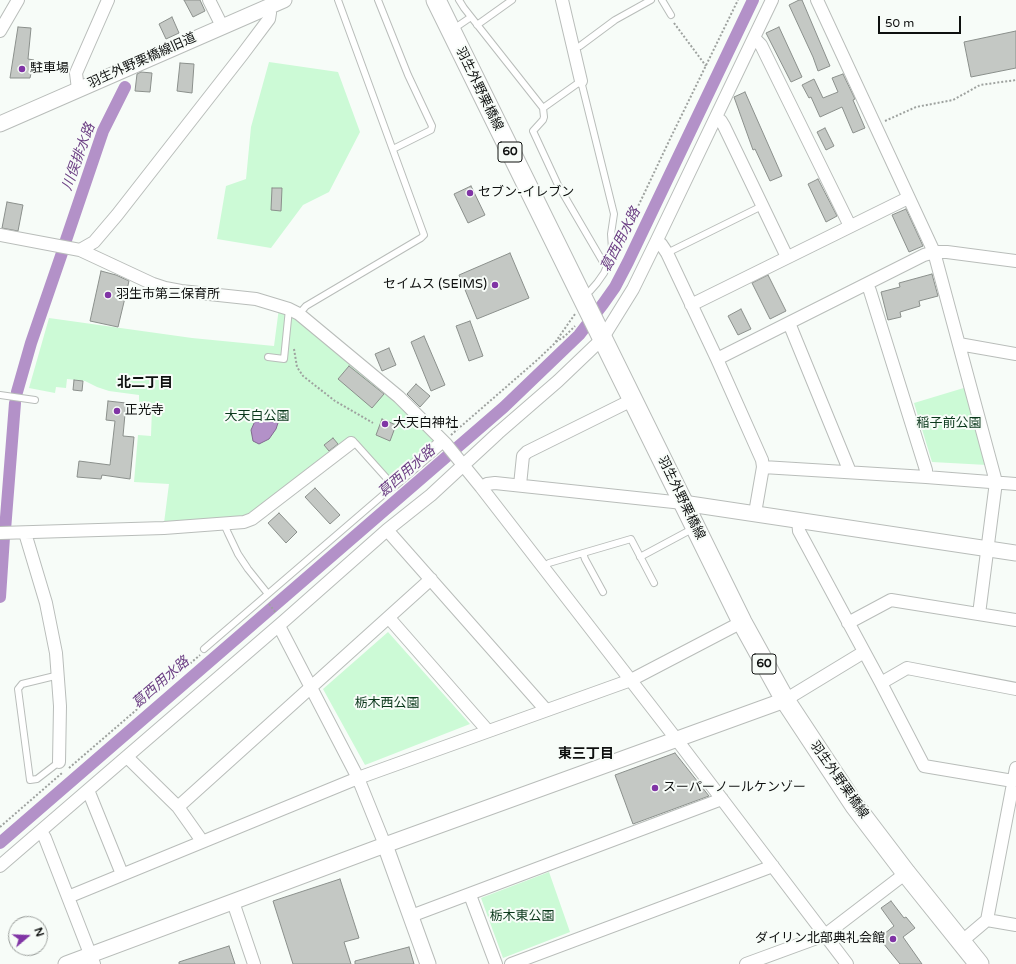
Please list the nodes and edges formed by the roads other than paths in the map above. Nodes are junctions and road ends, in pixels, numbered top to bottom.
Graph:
1 (18, 0) edge
2 (108, 0) edge
3 (209, 0) edge
4 (284, 0) edge
5 (338, 0) edge
6 (378, 0) edge
7 (436, 0) edge
8 (459, 0) edge
9 (512, 0) edge
10 (562, 0) edge
11 (650, 0) edge
12 (662, 0) edge
13 (772, 0) edge
14 (817, 0) edge
15 (267, 8) junction
16 (671, 14) road end
17 (471, 17) junction
18 (477, 25) junction
19 (222, 26) junction
20 (0, 31) edge
21 (451, 31) junction
22 (754, 38) junction
23 (573, 49) junction
24 (581, 81) junction
25 (78, 89) junction
26 (543, 108) junction
27 (716, 118) junction
28 (0, 124) edge
29 (393, 149) junction
30 (908, 198) junction
31 (762, 206) junction
32 (850, 226) junction
33 (0, 235) edge
34 (656, 242) junction
35 (71, 248) junction
36 (934, 252) junction
37 (667, 253) junction
38 (787, 257) junction
39 (1016, 261) edge
40 (608, 265) junction
41 (867, 284) junction
42 (581, 304) junction
43 (691, 305) junction
44 (294, 312) junction
45 (790, 323) junction
46 (600, 336) junction
47 (959, 344) junction
48 (1016, 354) edge
49 (268, 357) dead end
50 (717, 359) junction
51 (0, 395) edge
52 (35, 400) dead end
53 (632, 400) junction
54 (445, 441) junction
55 (351, 443) joint
56 (462, 463) junction
57 (763, 467) junction
58 (850, 472) junction
59 (926, 477) junction
60 (996, 482) junction
61 (393, 484) junction
62 (1016, 484) edge
63 (520, 485) junction
64 (481, 487) junction
65 (683, 503) junction
66 (755, 513) junction
67 (798, 520) junction
68 (224, 524) junction
69 (696, 528) junction
70 (387, 530) junction
71 (0, 533) edge
72 (25, 533) junction
73 (987, 549) junction
74 (583, 553) junction
75 (1016, 553) edge
76 (640, 557) junction
77 (542, 567) junction
78 (431, 579) junction
79 (654, 582) dead end
80 (603, 592) dead end
81 (268, 594) junction
82 (979, 614) junction
83 (389, 618) junction
84 (278, 620) junction
85 (1016, 620) edge
86 (742, 622) junction
87 (848, 623) junction
88 (204, 649) road end
89 (864, 652) junction
90 (59, 675) junction
91 (631, 680) junction
92 (881, 682) junction
93 (311, 687) junction
94 (1016, 689) edge
95 (785, 700) junction
96 (546, 710) junction
97 (488, 731) junction
98 (677, 740) junction
99 (127, 757) junction
100 (59, 762) joint
101 (1016, 768) edge
102 (358, 778) junction
103 (1013, 781) junction
104 (88, 790) junction
105 (722, 799) junction
106 (178, 807) junction
107 (41, 831) junction
108 (202, 841) junction
109 (385, 845) junction
110 (0, 866) edge
111 (773, 866) junction
112 (906, 873) junction
113 (122, 874) junction
114 (470, 895) junction
115 (68, 897) junction
116 (233, 902) junction
117 (411, 916) junction
118 (987, 920) junction
119 (1016, 925) edge
120 (825, 935) junction
121 (961, 942) junction
122 (92, 960) edge
123 (66, 964) edge
124 (254, 964) edge
125 (428, 964) edge
126 (496, 964) edge
127 (511, 964) edge
128 (746, 964) edge
129 (847, 964) edge
130 (979, 964) edge

1 - 20 street
2 - 25 street
3 - 19 street
4 - 15 street, 羽生外野栗橋線旧道
5 - 29 lane
6 - 29 lane
7 - 21 main road, 羽生外野栗橋線 / 60
8 - 17 lane
9 - 18 lane
10 - 23 street
11 - 23 lane
12 - 16 lane
13 - 22 street
14 - 30 street
15 - 19 street, 羽生外野栗橋線旧道
15 - 35 street
17 - 18 lane
17 - 21 lane
18 - 26 lane
19 - 25 street, 羽生外野栗橋線旧道
21 - 42 main road, 羽生外野栗橋線 / 60
22 - 27 street
22 - 32 street
23 - 24 street
24 - 26 lane
24 - 40 lane
25 - 28 street, 羽生外野栗橋線旧道
26 - 40 lane
27 - 31 street
27 - 34 street
29 - 44 lane
30 - 32 street
30 - 36 street
31 - 37 lane
31 - 38 street
32 - 38 street
33 - 35 street
34 - 37 street
34 - 46 street
35 - 44 street
36 - 39 street
36 - 41 street
36 - 47 street
37 - 43 street
38 - 43 street
40 - 42 lane
41 - 45 street
41 - 59 street
42 - 46 main road, 羽生外野栗橋線 / 60
43 - 50 street
44 - 49 lane
44 - 54 street
45 - 50 street
45 - 58 street
46 - 53 main road, 羽生外野栗橋線 / 60
46 - 56 street
47 - 48 street
47 - 60 street
50 - 57 street
51 - 52 lane
53 - 63 street
53 - 65 main road, 羽生外野栗橋線 / 60
54 - 56 street
54 - 61 street
55 - 61 lane
55 - 68 street
56 - 64 street
56 - 70 street
57 - 58 street
57 - 66 street
58 - 59 street
59 - 60 street
60 - 62 street
60 - 73 street
61 - 81 lane
63 - 64 street
63 - 65 street
64 - 77 street
65 - 66 street
65 - 69 main road, 羽生外野栗橋線 / 60
66 - 67 street
67 - 73 street
67 - 87 street
68 - 72 street
68 - 81 lane
69 - 76 lane
69 - 86 main road, 羽生外野栗橋線 / 60
70 - 78 street
70 - 84 street
71 - 72 street
72 - 90 street
73 - 75 street
73 - 82 street
74 - 76 lane
74 - 77 lane
74 - 80 lane
76 - 79 lane
77 - 91 street
78 - 83 street
78 - 96 street
81 - 88 lane
82 - 85 street
82 - 87 street
83 - 93 street
83 - 97 street
84 - 93 street
84 - 99 street
86 - 91 street
86 - 95 main road, 羽生外野栗橋線 / 60
87 - 89 street
89 - 92 street
89 - 95 street
90 - 100 street
90 - 100 lane
91 - 96 street
91 - 98 street
92 - 94 street
92 - 103 street
93 - 102 street
93 - 106 street
95 - 98 street
95 - 112 main road, 羽生外野栗橋線 / 60
96 - 97 street
97 - 102 street
98 - 105 street
98 - 109 street
99 - 104 street
99 - 106 street
101 - 103 street
102 - 108 street
102 - 109 street
103 - 118 street
104 - 107 street
104 - 113 street
105 - 111 street
105 - 114 street
106 - 108 street
107 - 110 street
107 - 115 street
108 - 113 street
109 - 116 street
109 - 117 street
111 - 120 street
111 - 127 street
112 - 120 street
112 - 121 main road, 羽生外野栗橋線 / 60
113 - 115 street
114 - 117 street
114 - 126 street
115 - 122 street
116 - 122 street
116 - 124 street
117 - 125 street
118 - 119 street
118 - 121 street
120 - 128 street
120 - 129 street
121 - 130 main road, 羽生外野栗橋線 / 60
122 - 123 street

